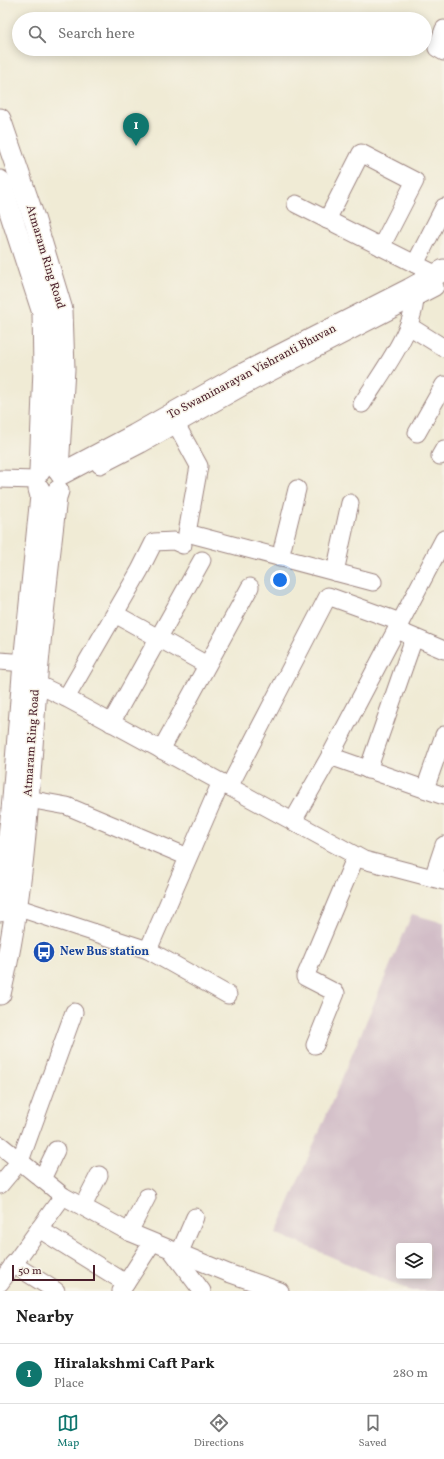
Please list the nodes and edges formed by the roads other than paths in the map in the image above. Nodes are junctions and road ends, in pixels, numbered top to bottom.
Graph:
1 (444, 29) edge
2 (444, 52) edge
3 (0, 119) edge
4 (0, 181) edge
5 (296, 204) dead end
6 (444, 207) edge
7 (327, 220) junction
8 (380, 247) junction
9 (415, 264) junction
10 (441, 275) edge
11 (415, 298) junction
12 (409, 326) junction
13 (444, 348) edge
14 (444, 385) edge
15 (362, 404) dead end
16 (176, 424) junction
17 (417, 433) dead end
18 (0, 479) edge
19 (50, 480) junction
20 (298, 489) dead end
21 (350, 503) dead end
22 (444, 539) edge
23 (183, 545) dead end
24 (280, 558) junction
25 (202, 560) dead end
26 (438, 565) edge
27 (335, 572) junction
28 (373, 582) dead end
29 (250, 587) dead end
30 (115, 614) junction
31 (398, 626) junction
32 (158, 637) junction
33 (414, 638) junction
34 (444, 650) edge
35 (0, 661) edge
36 (24, 663) junction
37 (207, 665) junction
38 (37, 684) junction
39 (66, 698) junction
40 (111, 723) junction
41 (444, 735) edge
42 (161, 750) junction
43 (330, 756) junction
44 (368, 770) junction
45 (225, 784) junction
46 (425, 790) junction
47 (444, 796) edge
48 (28, 799) junction
49 (293, 821) junction
50 (444, 845) edge
51 (4, 846) edge
52 (356, 856) junction
53 (188, 857) junction
54 (438, 879) edge
55 (8, 909) edge
56 (148, 950) junction
57 (0, 994) edge
58 (228, 995) dead end
59 (74, 1012) dead end
60 (315, 1045) dead end
61 (0, 1145) edge
62 (56, 1150) dead end
63 (20, 1161) junction
64 (98, 1175) dead end
65 (42, 1179) junction
66 (0, 1184) edge
67 (63, 1196) junction
68 (147, 1197) dead end
69 (83, 1206) junction
70 (195, 1217) dead end
71 (39, 1229) junction
72 (129, 1232) junction
73 (152, 1243) junction
74 (175, 1252) junction
75 (13, 1264) junction
76 (0, 1283) edge
77 (124, 1287) edge
78 (196, 1289) edge
79 (56, 1291) edge
80 (280, 1291) edge

1 - 2 street
3 - 19 main road, Atmaram Ring Road
4 - 19 main road, Atmaram Ring Road
5 - 7 street
6 - 9 street
7 - 8 street
7 - 8 street
8 - 9 street
9 - 10 street
10 - 11 street
10 - 19 main road, To Swaminarayan Vishranti Bhuvan
11 - 12 street
11 - 16 street
12 - 13 street
12 - 15 street
14 - 17 street
16 - 19 street
16 - 24 street
18 - 19 street
19 - 36 main road, Atmaram Ring Road
19 - 38 main road, Atmaram Ring Road
20 - 24 street
21 - 27 street
22 - 26 street
23 - 30 street
24 - 27 street
25 - 32 street
26 - 31 street
27 - 28 street
29 - 37 street
30 - 32 street
30 - 39 street
31 - 33 street
31 - 43 street
31 - 45 street
32 - 37 street
32 - 40 street
33 - 34 street
33 - 44 street
35 - 36 street
36 - 51 main road, Atmaram Ring Road
37 - 42 street
38 - 39 street
38 - 48 main road, Atmaram Ring Road
39 - 40 street
40 - 42 street
41 - 46 street
42 - 45 street
43 - 44 street
43 - 49 street
44 - 46 street
45 - 49 street
45 - 53 street
46 - 47 street
48 - 53 street
48 - 55 main road, Atmaram Ring Road
49 - 52 street
50 - 54 street
51 - 55 main road, Atmaram Ring Road
52 - 54 street
52 - 60 street
53 - 56 street
55 - 56 street
55 - 57 main road, Atmaram Ring Road
56 - 58 street
59 - 63 street
61 - 63 street
62 - 65 street
63 - 65 street
63 - 66 street
64 - 69 street
65 - 67 street
67 - 69 street
67 - 71 street
68 - 72 street
69 - 72 street
70 - 74 street
71 - 75 street
71 - 77 street
72 - 73 street
73 - 74 street
73 - 77 street
74 - 78 street
74 - 80 street
75 - 76 street
75 - 79 street

